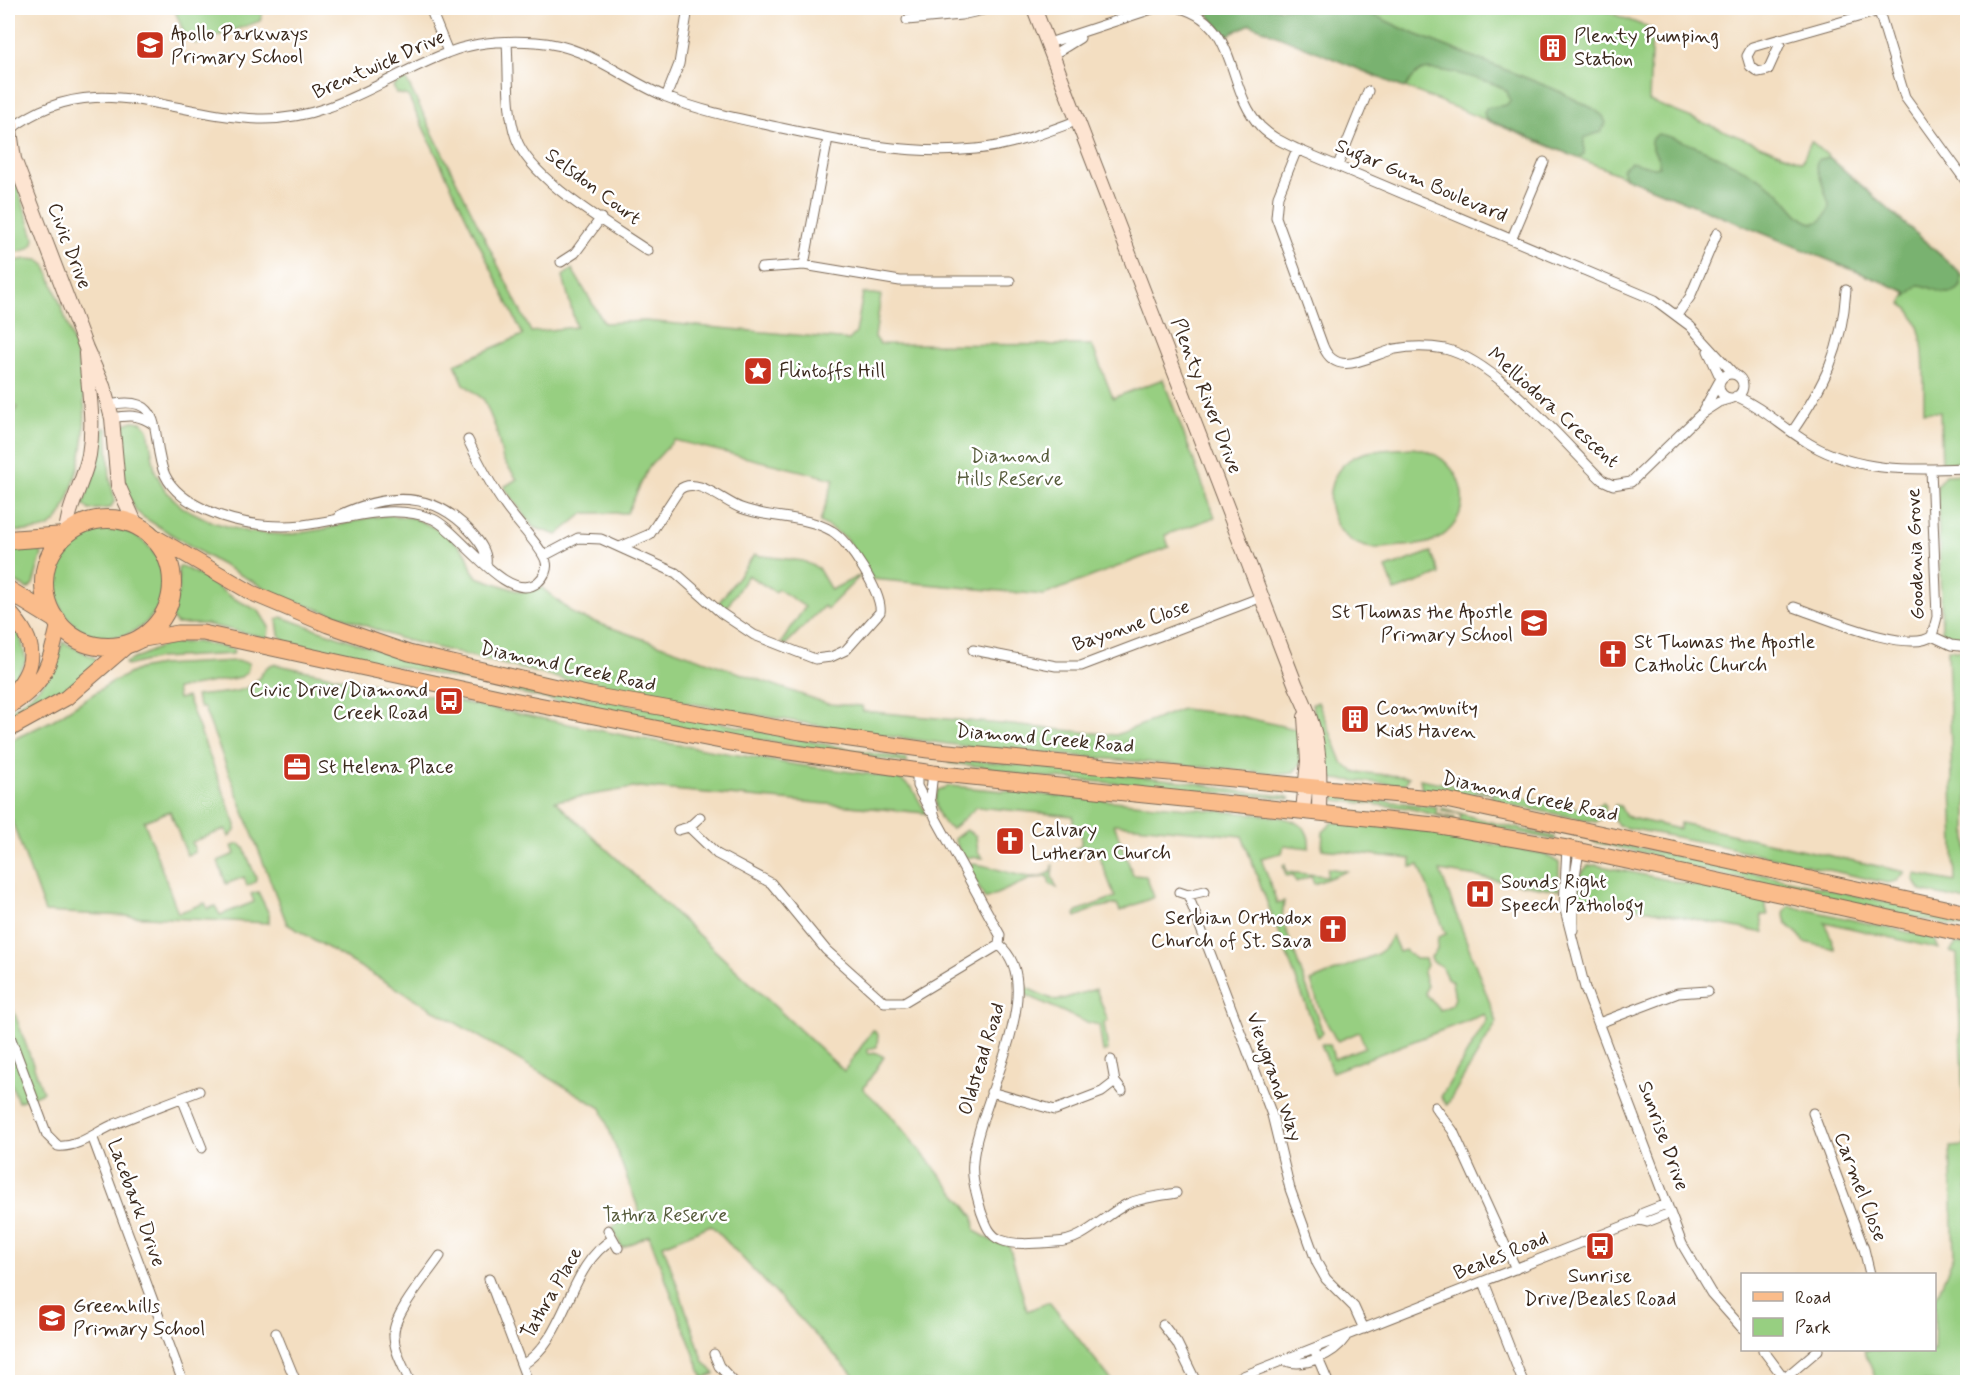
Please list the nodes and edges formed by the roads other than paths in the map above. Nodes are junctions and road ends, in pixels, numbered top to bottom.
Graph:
1 (430, 8) edge
2 (688, 8) edge
3 (992, 8) edge
4 (1034, 8) edge
5 (1039, 8) edge
6 (1155, 8) edge
7 (1180, 8) edge
8 (1879, 9) edge
9 (907, 20) dead end
10 (1782, 39) dead end
11 (507, 42) junction
12 (1055, 47) junction
13 (448, 52) junction
14 (1368, 91) dead end
15 (666, 97) junction
16 (35, 112) junction
17 (1079, 120) junction
18 (9, 125) edge
19 (828, 138) junction
20 (1297, 149) junction
21 (11, 155) edge
22 (1544, 162) dead end
23 (1338, 165) junction
24 (1968, 184) edge
25 (600, 218) junction
26 (1717, 233) dead end
27 (1512, 238) junction
28 (648, 251) dead end
29 (561, 262) dead end
30 (804, 265) junction
31 (761, 268) dead end
32 (1010, 281) dead end
33 (1846, 290) dead end
34 (1677, 315) junction
35 (1699, 336) junction
36 (86, 348) junction
37 (1734, 374) junction
38 (1720, 381) junction
39 (1743, 382) junction
40 (1735, 397) junction
41 (110, 412) junction
42 (1702, 413) junction
43 (1769, 414) junction
44 (92, 415) junction
45 (1791, 432) junction
46 (468, 440) dead end
47 (1968, 468) edge
48 (1931, 469) junction
49 (140, 528) junction
50 (66, 536) junction
51 (8, 540) edge
52 (620, 547) junction
53 (544, 556) junction
54 (8, 590) edge
55 (1262, 597) junction
56 (1794, 607) dead end
57 (8, 611) edge
58 (58, 622) junction
59 (1932, 636) junction
60 (134, 641) junction
61 (1968, 646) edge
62 (973, 650) dead end
63 (8, 698) edge
64 (8, 706) edge
65 (8, 730) edge
66 (928, 750) junction
67 (917, 771) junction
68 (933, 773) junction
69 (1312, 785) junction
70 (1303, 811) junction
71 (1319, 812) junction
72 (700, 817) dead end
73 (935, 818) junction
74 (689, 826) junction
75 (1576, 828) junction
76 (678, 830) dead end
77 (1573, 850) junction
78 (1205, 891) dead end
79 (1968, 913) edge
80 (1968, 935) edge
81 (999, 945) junction
82 (1708, 991) dead end
83 (1599, 1023) junction
84 (8, 1030) edge
85 (1111, 1060) dead end
86 (1115, 1082) junction
87 (199, 1091) dead end
88 (1122, 1091) dead end
89 (991, 1092) junction
90 (182, 1098) junction
91 (1435, 1107) dead end
92 (1813, 1113) dead end
93 (92, 1136) junction
94 (202, 1148) dead end
95 (1176, 1193) dead end
96 (1668, 1208) junction
97 (613, 1239) dead end
98 (440, 1256) dead end
99 (1516, 1269) junction
100 (1870, 1273) edge
101 (489, 1279) dead end
102 (1484, 1282) junction
103 (1163, 1326) dead end
104 (1741, 1326) edge
105 (1364, 1329) junction
106 (276, 1333) dead end
107 (1764, 1351) edge
108 (1817, 1351) edge
109 (1316, 1353) junction
110 (714, 1354) dead end
111 (522, 1365) junction
112 (1786, 1380) edge
113 (183, 1383) edge
114 (296, 1383) edge
115 (410, 1383) edge
116 (528, 1383) edge
117 (734, 1383) edge
118 (1196, 1383) edge
119 (1228, 1383) edge
120 (1328, 1383) edge
121 (1523, 1383) edge

1 - 13 street
2 - 15 street
3 - 9 street
4 - 12 street, Plenty River Drive
5 - 12 street, Plenty River Drive
6 - 12 street
7 - 20 street, Sugar Gum Boulevard
8 - 10 street
8 - 24 street
11 - 13 street, Brentwick Drive
11 - 15 street, Brentwick Drive
11 - 25 street, Selsdon Court
12 - 17 street, Plenty River Drive
13 - 16 street, Brentwick Drive
14 - 23 street
15 - 19 street, Brentwick Drive
16 - 18 street, Brentwick Drive
16 - 18 street, Brentwick Drive
17 - 19 street, Brentwick Drive
17 - 55 street, Plenty River Drive
18 - 21 street, Civic Drive
19 - 30 street
20 - 23 street, Sugar Gum Boulevard
20 - 42 street, Melliodora Crescent
21 - 36 street, Civic Drive
22 - 27 street
23 - 27 street, Sugar Gum Boulevard
25 - 28 street, Selsdon Court
25 - 29 street
26 - 34 street
27 - 34 street, Sugar Gum Boulevard
30 - 31 street
30 - 32 street
33 - 45 street
34 - 35 street, Sugar Gum Boulevard
35 - 37 street, Sugar Gum Boulevard
35 - 38 street, Sugar Gum Boulevard
36 - 41 street, Civic Drive
36 - 44 street, Civic Drive
37 - 38 street
37 - 39 street
38 - 40 street
38 - 42 street, Melliodora Crescent
39 - 40 street
39 - 43 street
40 - 42 street, Melliodora Crescent
40 - 43 street
41 - 44 street
41 - 49 street, Civic Drive
41 - 53 street
43 - 45 street
44 - 50 street, Civic Drive
45 - 48 street
46 - 53 street
47 - 48 street
48 - 59 street, Goodenia Grove
49 - 50 highway
49 - 60 highway
49 - 66 main road, Diamond Creek Road
50 - 51 highway
50 - 58 highway
52 - 52 street
52 - 53 street
54 - 58 highway
55 - 62 street, Bayonne Close
55 - 69 street, Plenty River Drive
56 - 59 street
57 - 63 main road
58 - 60 highway
58 - 64 main road
59 - 61 street
60 - 65 main road
60 - 67 main road
66 - 67 main road
66 - 68 main road
66 - 69 main road, Diamond Creek Road
67 - 68 main road
67 - 73 street, Oldstead Road
68 - 70 main road
68 - 73 street, Oldstead Road
69 - 70 street, Plenty River Drive
69 - 71 street, Plenty River Drive
69 - 75 main road, Diamond Creek Road
70 - 71 main road
71 - 77 main road
72 - 74 street
73 - 81 street, Oldstead Road
74 - 76 street
74 - 81 street
75 - 77 main road, Sunrise Drive
75 - 79 main road, Diamond Creek Road
77 - 80 main road
77 - 83 street, Sunrise Drive
78 - 105 street, Viewgrand Way
81 - 89 street, Oldstead Road
82 - 83 street
83 - 96 street, Sunrise Drive
84 - 93 street, Lacebark Drive
85 - 86 street
86 - 88 street
86 - 89 street
87 - 90 street, Lacebark Drive
89 - 95 street, Oldstead Road
90 - 93 street, Lacebark Drive
90 - 94 street
91 - 99 street
92 - 100 street, Carmel Close
93 - 113 street, Lacebark Drive
96 - 99 street, Beales Road
96 - 104 street, Sunrise Drive
97 - 111 street, Tathra Place
98 - 115 street
99 - 102 street, Beales Road
101 - 111 street
102 - 105 street, Beales Road
102 - 121 street
103 - 118 street
105 - 109 street, Beales Road
106 - 114 street
107 - 112 street
108 - 112 street
109 - 119 street, Beales Road
109 - 120 street
110 - 117 street
111 - 116 street

